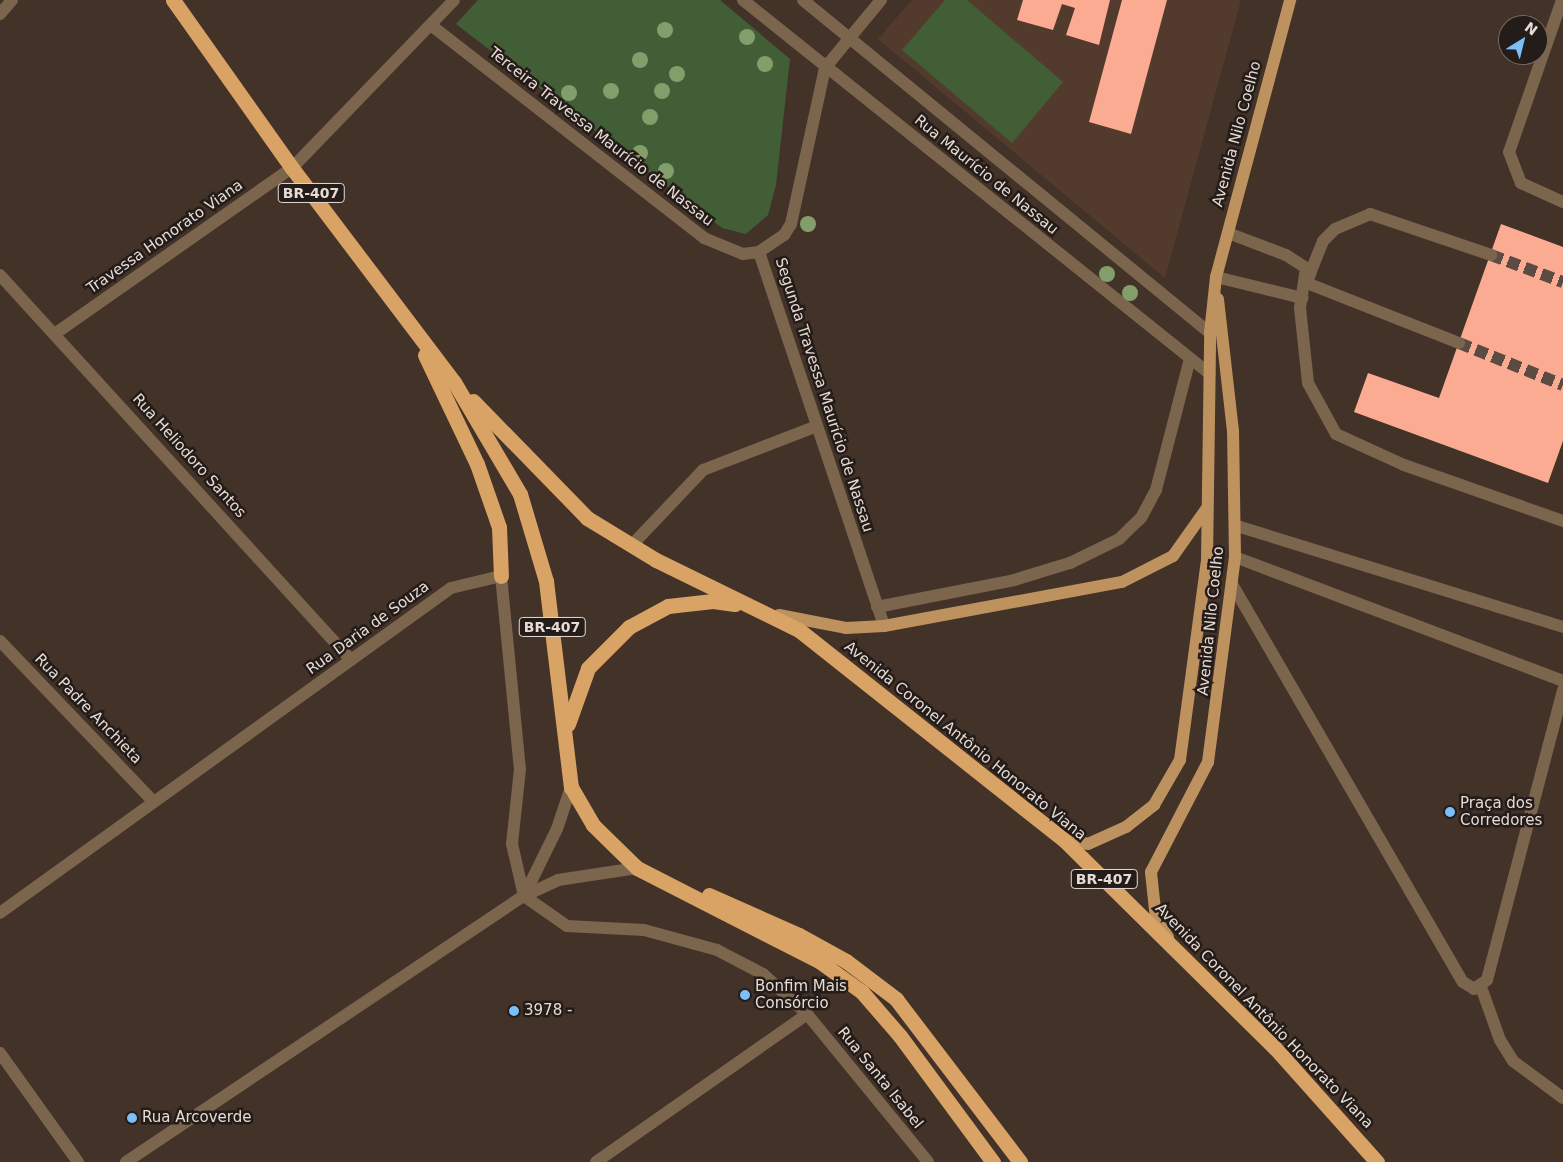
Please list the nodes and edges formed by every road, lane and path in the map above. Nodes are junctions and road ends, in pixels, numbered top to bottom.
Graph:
1 (12, 0) edge
2 (173, 0) edge
3 (454, 0) edge
4 (742, 0) edge
5 (803, 0) edge
6 (881, 0) edge
7 (1290, 0) edge
8 (1562, 0) edge
9 (0, 14) edge
10 (432, 26) junction
11 (848, 38) junction
12 (825, 68) junction
13 (292, 168) junction
14 (1563, 202) edge
15 (1228, 233) junction
16 (759, 252) junction
17 (1490, 254) tunnel mouth
18 (0, 275) edge
19 (1216, 277) junction
20 (1307, 283) junction
21 (1302, 298) junction
22 (56, 332) junction
23 (1210, 333) junction
24 (415, 334) junction
25 (1459, 343) tunnel mouth
26 (1190, 359) junction
27 (1210, 374) junction
28 (454, 382) junction
29 (817, 426) junction
30 (1209, 503) junction
31 (1563, 521) edge
32 (1237, 526) junction
33 (631, 546) junction
34 (1235, 557) junction
35 (501, 576) junction
36 (1232, 584) junction
37 (751, 606) junction
38 (877, 607) junction
39 (884, 626) junction
40 (1563, 627) edge
41 (0, 641) edge
42 (351, 660) junction
43 (1563, 681) edge
44 (1563, 690) edge
45 (565, 736) junction
46 (571, 787) junction
47 (152, 800) junction
48 (1064, 840) junction
49 (637, 868) junction
50 (524, 896) junction
51 (0, 913) edge
52 (1174, 948) junction
53 (1481, 987) junction
54 (807, 1014) junction
55 (0, 1053) edge
56 (1563, 1098) edge
57 (78, 1162) edge
58 (126, 1162) edge
59 (596, 1162) edge
60 (928, 1162) edge
61 (993, 1162) edge
62 (1020, 1162) edge
63 (1377, 1162) edge

1 - 9 street
2 - 13 highway, BR-407
3 - 10 street, Travessa Honorato Viana
4 - 12 street, Rua Maurício de Nassau
5 - 11 street, Rua Maurício de Nassau
6 - 11 street
7 - 15 main road, Avenida Nilo Coelho
8 - 14 street
10 - 13 street, Travessa Honorato Viana
10 - 16 street, Terceira Travessa Maurício de Nassau
11 - 12 street
11 - 23 street, Rua Maurício de Nassau
12 - 16 street, Segunda Travessa Maurício de Nassau
12 - 26 street, Rua Maurício de Nassau
13 - 22 street, Travessa Honorato Viana
13 - 24 highway, BR-407
15 - 19 main road, Avenida Nilo Coelho
15 - 20 street
16 - 29 street, Segunda Travessa Maurício de Nassau
17 - 20 street
18 - 22 street, Rua Heliodoro Santos
19 - 21 street
19 - 23 main road, Avenida Nilo Coelho
19 - 32 main road, Avenida Nilo Coelho
20 - 21 street
20 - 25 street
21 - 31 street
22 - 42 street, Rua Heliodoro Santos
23 - 27 main road, Avenida Nilo Coelho
24 - 28 highway, BR-407
24 - 35 highway
26 - 27 street, Rua Maurício de Nassau
26 - 38 street
27 - 30 main road, Avenida Nilo Coelho
28 - 33 highway, BR-407
28 - 45 highway, BR-407
29 - 33 street
29 - 38 street, Segunda Travessa Maurício de Nassau
30 - 39 main road, Avenida Nilo Coelho
30 - 48 main road, Avenida Nilo Coelho
32 - 34 main road, Avenida Nilo Coelho
32 - 40 street
33 - 37 highway, BR-407
34 - 36 main road, Avenida Nilo Coelho
34 - 43 street
35 - 42 street, Rua Daria de Souza
35 - 50 street
36 - 52 main road, Avenida Nilo Coelho
36 - 53 street
37 - 39 main road, Avenida Nilo Coelho
37 - 45 highway
37 - 48 highway, Avenida Coronel Antônio Honorato Viana / BR-407
38 - 39 street, Segunda Travessa Maurício de Nassau
41 - 47 street, Rua Padre Anchieta
42 - 47 street, Rua Daria de Souza
44 - 53 street
45 - 46 highway, BR-407
46 - 49 highway, BR-407
46 - 50 street
47 - 51 street, Rua Daria de Souza
48 - 52 highway, Avenida Coronel Antônio Honorato Viana / BR-407
49 - 50 street
49 - 61 highway, BR-407
49 - 62 highway, BR-407
50 - 54 street, Rua Santa Isabel
50 - 58 street
52 - 63 highway, Avenida Coronel Antônio Honorato Viana / BR-407
53 - 56 street
54 - 59 street
54 - 60 street, Rua Santa Isabel
55 - 57 street

